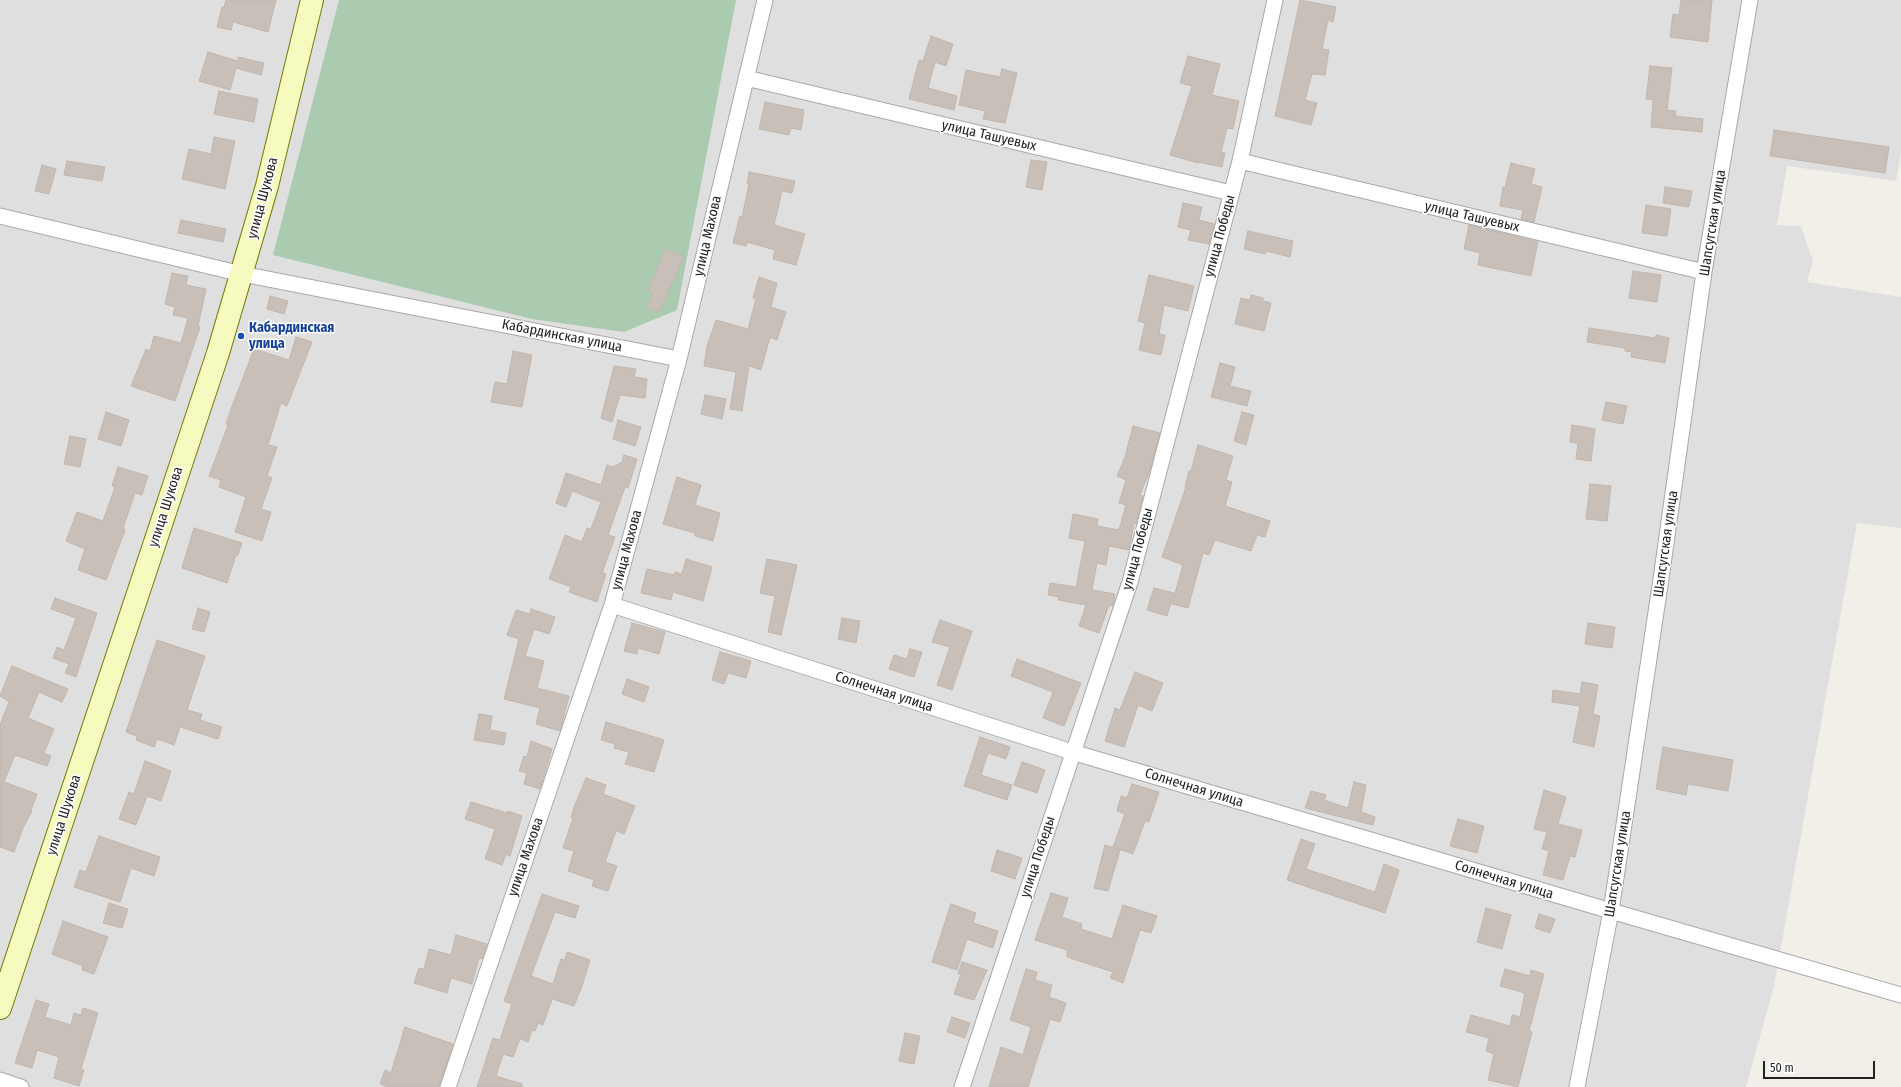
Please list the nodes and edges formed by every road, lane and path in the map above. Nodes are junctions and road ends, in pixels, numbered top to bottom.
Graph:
1 (312, 0) edge
2 (765, 0) edge
3 (1275, 0) edge
4 (1750, 0) edge
5 (746, 78) junction
6 (1240, 161) junction
7 (1232, 193) junction
8 (0, 216) edge
9 (1704, 272) junction
10 (242, 274) junction
11 (679, 359) junction
12 (612, 605) junction
13 (1072, 752) junction
14 (1611, 911) junction
15 (1901, 995) edge
16 (0, 1008) edge
17 (0, 1080) edge
18 (21, 1087) edge
19 (448, 1087) edge
20 (962, 1087) edge
21 (1577, 1087) edge

1 - 10 main road, улица Шукова
2 - 5 street, улица Махова
3 - 6 street, улица Победы
4 - 9 street, Шапсугская улица
5 - 7 street, улица Ташуевых
5 - 11 street, улица Махова
6 - 7 street, улица Победы
6 - 9 street, улица Ташуевых
7 - 13 street, улица Победы
8 - 10 street, Кабардинская улица
9 - 14 street, Шапсугская улица
10 - 11 street, Кабардинская улица
10 - 16 main road, улица Шукова
11 - 12 street, улица Махова
12 - 13 street, Солнечная улица
12 - 19 street, улица Махова
13 - 14 street, Солнечная улица
13 - 20 street, улица Победы
14 - 15 street, Солнечная улица
14 - 21 street, Шапсугская улица
17 - 18 street

